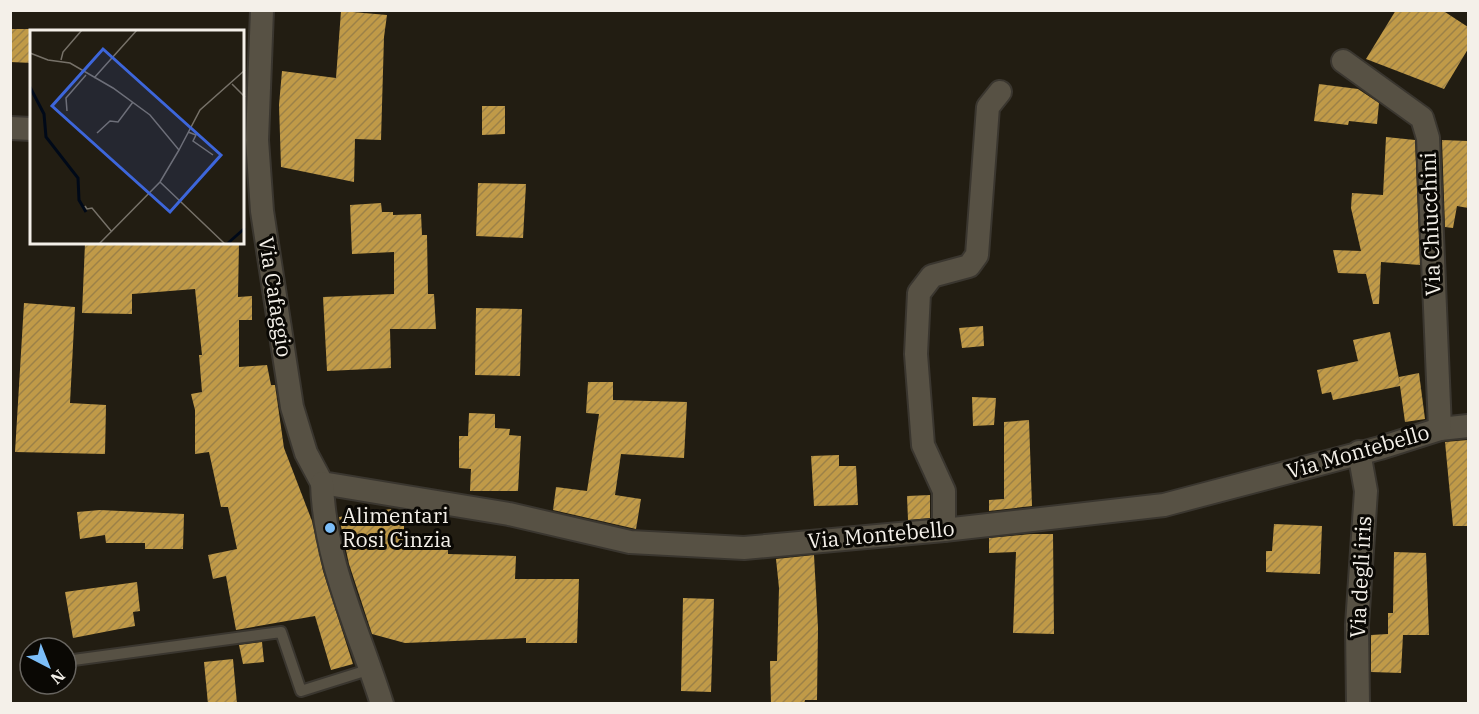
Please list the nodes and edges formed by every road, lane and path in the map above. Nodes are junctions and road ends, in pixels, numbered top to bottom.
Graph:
1 (262, 10) edge
2 (1343, 61) dead end
3 (1000, 92) dead end
4 (10, 128) edge
5 (30, 129) edge
6 (250, 139) edge
7 (1468, 426) edge
8 (1440, 429) junction
9 (1359, 452) junction
10 (322, 483) junction
11 (944, 530) junction
12 (78, 659) edge
13 (371, 669) junction
14 (382, 704) edge
15 (1358, 704) edge

1 - 6 street, Via Cafaggio
2 - 8 street, Via Chiucchini
3 - 11 street
4 - 5 street
6 - 10 street, Via Cafaggio
7 - 8 street, Via Montebello
8 - 9 street, Via Montebello
9 - 11 street, Via Montebello
9 - 15 street, Via degli iris
10 - 11 street, Via Montebello
10 - 13 street
12 - 13 lane
13 - 14 street

